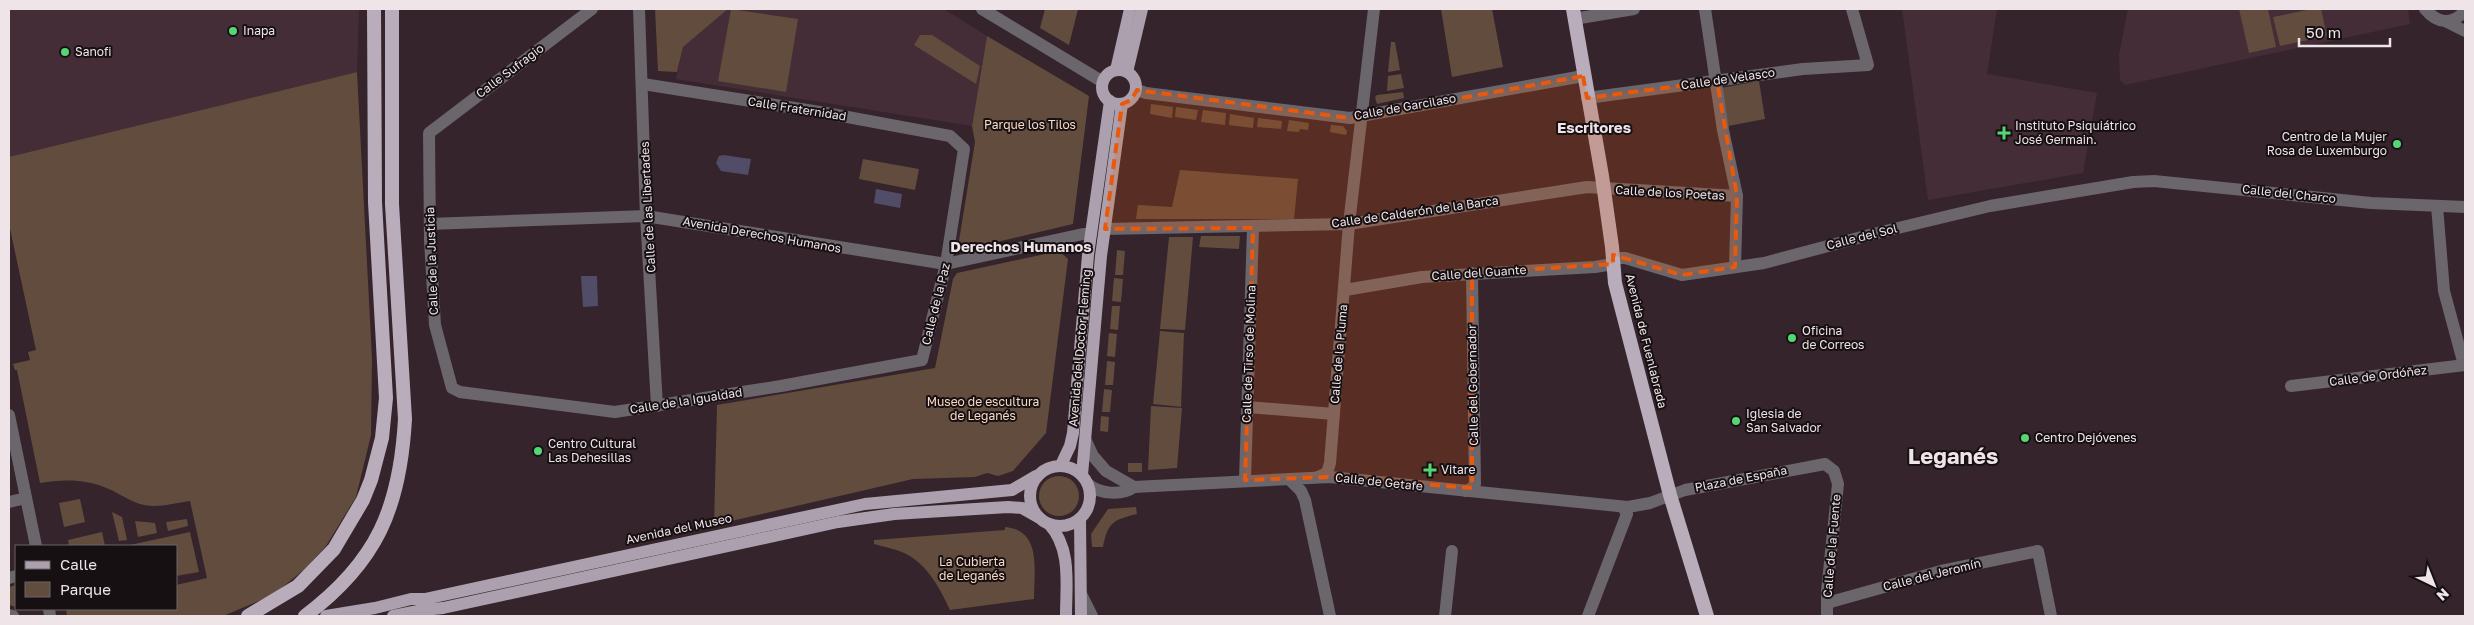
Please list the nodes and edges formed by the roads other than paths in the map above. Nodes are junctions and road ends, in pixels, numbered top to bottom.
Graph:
1 (374, 9) edge
2 (392, 9) edge
3 (592, 9) edge
4 (639, 9) edge
5 (982, 9) edge
6 (1130, 9) edge
7 (1142, 9) edge
8 (1374, 9) edge
9 (1634, 9) edge
10 (1705, 9) edge
11 (1852, 9) edge
12 (2425, 9) edge
13 (2465, 11) edge
14 (1574, 14) edge
15 (2448, 22) junction
16 (2465, 30) edge
17 (1121, 71) junction
18 (1584, 76) junction
19 (1103, 82) junction
20 (1717, 82) junction
21 (643, 84) junction
22 (1137, 90) junction
23 (1587, 98) junction
24 (1116, 103) junction
25 (1361, 115) junction
26 (429, 133) joint
27 (950, 136) joint
28 (2112, 184) joint
29 (1604, 189) junction
30 (1737, 196) junction
31 (2437, 206) junction
32 (2465, 207) edge
33 (646, 216) junction
34 (430, 224) junction
35 (1349, 224) junction
36 (1253, 228) junction
37 (1105, 229) junction
38 (1091, 234) junction
39 (1613, 261) junction
40 (946, 264) junction
41 (1735, 267) junction
42 (1472, 273) junction
43 (1345, 290) junction
44 (922, 360) joint
45 (2465, 365) edge
46 (451, 386) joint
47 (2291, 386) dead end
48 (657, 406) junction
49 (1247, 407) junction
50 (1334, 414) junction
51 (10, 423) edge
52 (1086, 441) junction
53 (1061, 465) junction
54 (1812, 466) joint
55 (1036, 476) junction
56 (1318, 477) junction
57 (1085, 479) junction
58 (1289, 479) junction
59 (1245, 480) junction
60 (1134, 487) junction
61 (1466, 491) junction
62 (1670, 495) junction
63 (26, 498) junction
64 (9, 502) edge
65 (1623, 507) junction
66 (1080, 519) junction
67 (1044, 521) junction
68 (36, 545) edge
69 (1452, 551) dead end
70 (1081, 594) junction
71 (424, 600) junction
72 (443, 608) junction
73 (1827, 610) edge
74 (9, 615) edge
75 (13, 616) edge
76 (248, 616) edge
77 (305, 616) edge
78 (326, 616) edge
79 (394, 616) edge
80 (426, 616) edge
81 (1066, 616) edge
82 (1081, 616) edge
83 (1092, 616) edge
84 (1330, 616) edge
85 (1446, 616) edge
86 (1588, 616) edge
87 (1707, 616) edge
88 (2051, 616) edge

1 - 76 highway
2 - 77 highway
3 - 26 street, Calle Sufragio
4 - 21 street, Calle de las Libertades
5 - 19 street
6 - 17 main road
7 - 17 main road
8 - 25 street, Calle de la Pluma
9 - 14 street
10 - 20 street
11 - 20 street, Calle de Velasco
12 - 15 street
13 - 15 street
14 - 18 highway, Avenida de Fuenlabrada
15 - 16 street
17 - 19 main road
17 - 22 main road
18 - 23 highway, Avenida de Fuenlabrada
18 - 25 street, Calle de Garcilaso
19 - 24 main road
20 - 23 street, Calle de Velasco
20 - 30 street
21 - 27 street, Calle Fraternidad
21 - 33 street, Calle de las Libertades
22 - 24 main road
22 - 25 street, Calle de Garcilaso
23 - 29 highway, Avenida de Fuenlabrada
24 - 37 main road, Avenida del Doctor Fleming
24 - 38 main road, Avenida del Doctor Fleming
25 - 35 street, Calle de la Pluma
26 - 34 street, Calle de la Justicia
27 - 40 street, Calle de la Paz
28 - 31 street, Calle del Charco
28 - 41 street, Calle del Sol
29 - 30 street, Calle de los Poetas
29 - 35 street, Calle de Calderón de la Barca
29 - 39 highway, Avenida de Fuenlabrada
30 - 41 street
31 - 32 street, Calle del Charco
31 - 45 street
33 - 34 street, Avenida Derechos Humanos
33 - 40 street, Avenida Derechos Humanos
33 - 48 street, Calle de las Libertades
34 - 46 street, Calle de la Justicia
35 - 36 street, Calle de Calderón de la Barca
35 - 43 street, Calle de la Pluma
36 - 37 street, Calle de Calderón de la Barca
36 - 49 street, Calle de Tirso de Molina
37 - 52 main road, Avenida del Doctor Fleming
38 - 40 street, Avenida Derechos Humanos
38 - 53 main road, Avenida del Doctor Fleming
39 - 41 street, Calle del Sol
39 - 42 street, Calle del Guante
39 - 62 highway, Avenida de Fuenlabrada
40 - 44 street, Calle de la Paz
42 - 43 street, Calle del Guante
42 - 61 street, Calle del Gobernador
43 - 50 street, Calle de la Pluma
44 - 48 street, Calle de la Igualdad
45 - 47 street, Calle de Ordóñez
46 - 48 street, Calle de la Igualdad
49 - 50 street
49 - 59 street, Calle de Tirso de Molina
50 - 56 street, Calle de la Pluma
51 - 63 street
52 - 57 main road, Avenida del Doctor Fleming
52 - 60 street
53 - 55 main road
53 - 57 main road
54 - 62 street, Plaza de España
54 - 73 street, Calle de la Fuente
55 - 67 main road
55 - 71 main road, Avenida del Museo
56 - 58 street, Calle de Getafe
56 - 61 street, Calle de Getafe
57 - 60 street, Calle de Getafe
57 - 66 main road
58 - 59 street, Calle de Getafe
58 - 84 street
59 - 60 street, Calle de Getafe
61 - 65 street, Calle de Getafe
62 - 65 street, Plaza de España
62 - 87 highway, Avenida de Fuenlabrada
63 - 64 street
63 - 68 street
65 - 86 street
66 - 67 main road
66 - 70 main road
67 - 72 main road
67 - 81 main road
69 - 85 street
70 - 82 main road
70 - 83 street
71 - 78 main road, Avenida del Museo
71 - 79 street
72 - 79 main road
72 - 80 street
73 - 88 street, Calle del Jeromín
74 - 75 street

